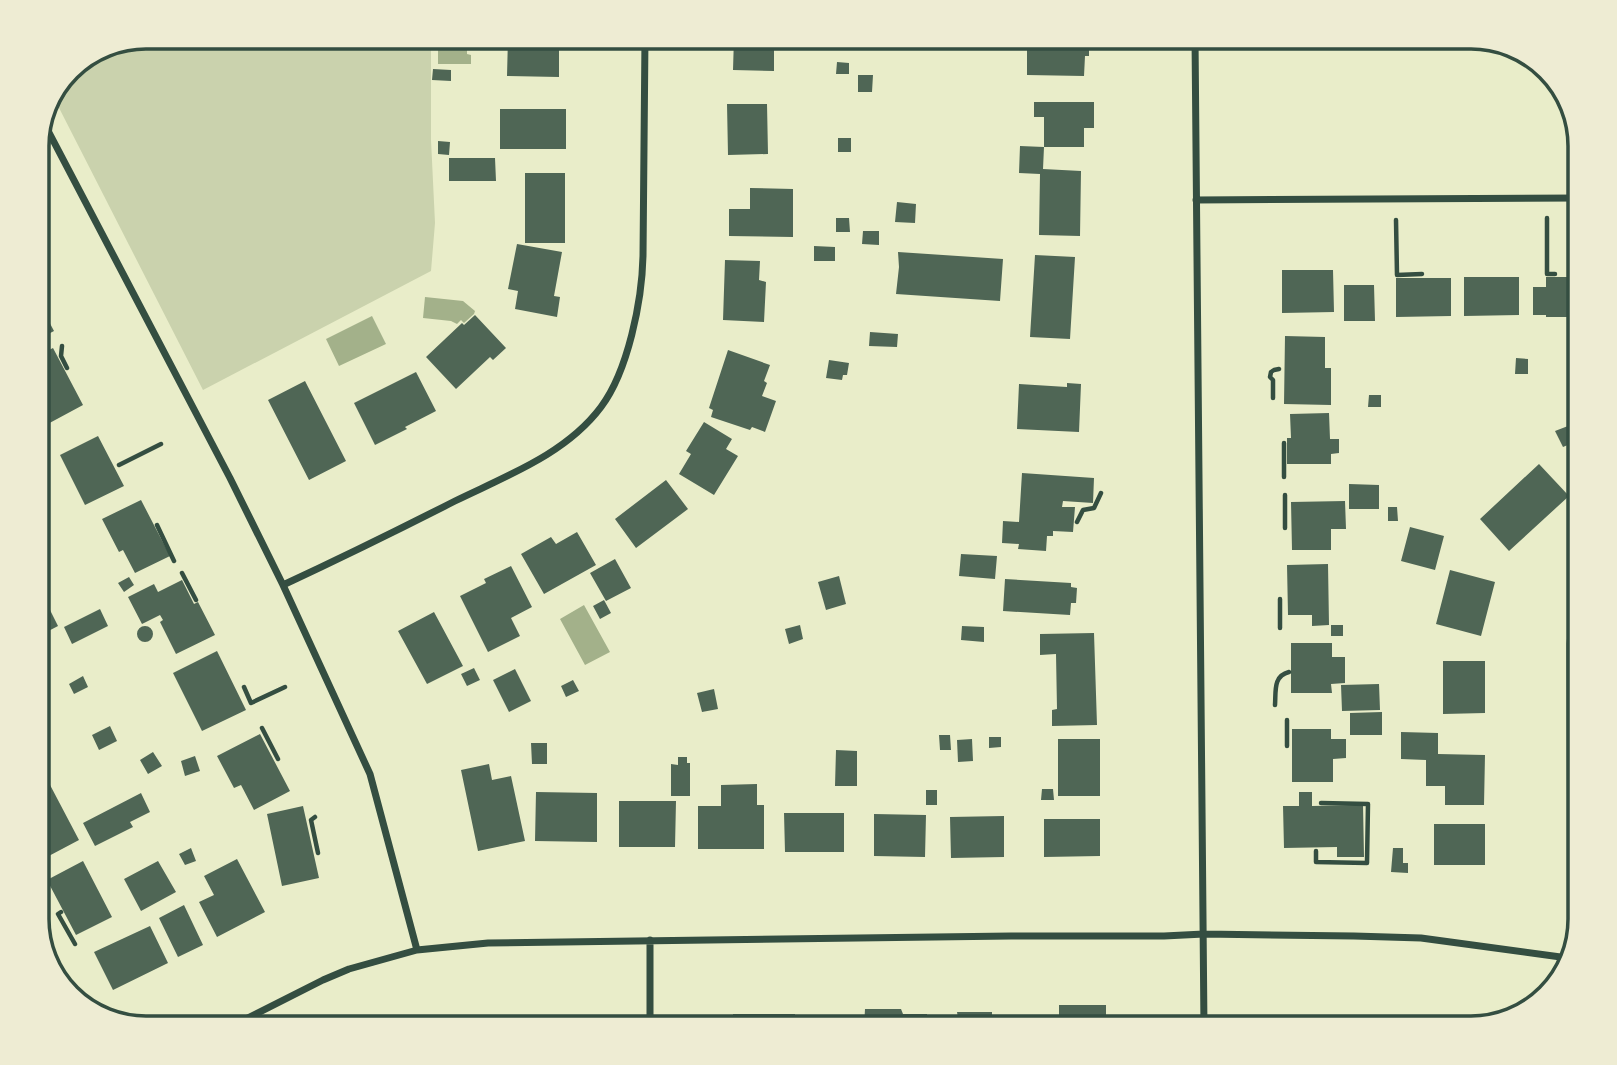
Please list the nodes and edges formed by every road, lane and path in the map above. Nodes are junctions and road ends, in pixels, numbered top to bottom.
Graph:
1 (645, 49) edge
2 (1195, 49) edge
3 (50, 134) edge
4 (1568, 198) edge
5 (1196, 200) junction
6 (1547, 218) dead end
7 (1396, 220) dead end
8 (1555, 274) dead end
9 (1422, 275) dead end
10 (62, 346) dead end
11 (67, 368) dead end
12 (1279, 369) dead end
13 (1273, 398) dead end
14 (1284, 443) dead end
15 (161, 444) dead end
16 (120, 465) dead end
17 (1284, 477) dead end
18 (1101, 493) dead end
19 (1285, 495) dead end
20 (1077, 522) dead end
21 (156, 525) dead end
22 (1285, 528) dead end
23 (174, 561) dead end
24 (182, 573) dead end
25 (283, 586) junction
26 (1280, 599) dead end
27 (196, 600) dead end
28 (1280, 628) dead end
29 (1289, 672) dead end
30 (244, 687) dead end
31 (285, 687) dead end
32 (1275, 705) dead end
33 (1287, 720) dead end
34 (262, 728) dead end
35 (1287, 746) dead end
36 (278, 759) dead end
37 (1321, 803) dead end
38 (314, 817) dead end
39 (1315, 851) dead end
40 (318, 853) dead end
41 (61, 912) dead end
42 (1204, 934) junction
43 (650, 940) junction
44 (75, 944) dead end
45 (417, 950) junction
46 (1560, 957) edge
47 (252, 1016) edge
48 (650, 1016) edge
49 (1204, 1016) edge

1 - 25 street
2 - 5 street
3 - 25 street
4 - 5 street
5 - 42 street
6 - 8 path
7 - 9 path
10 - 11 path
12 - 13 path
14 - 17 path
15 - 16 path
18 - 20 path
19 - 22 path
21 - 23 path
24 - 27 path
25 - 45 street
26 - 28 path
29 - 32 path
30 - 31 path
33 - 35 path
34 - 36 path
37 - 39 path
38 - 40 path
41 - 44 path
42 - 43 street
42 - 46 street
42 - 49 street
43 - 45 street
43 - 48 street
45 - 47 street

